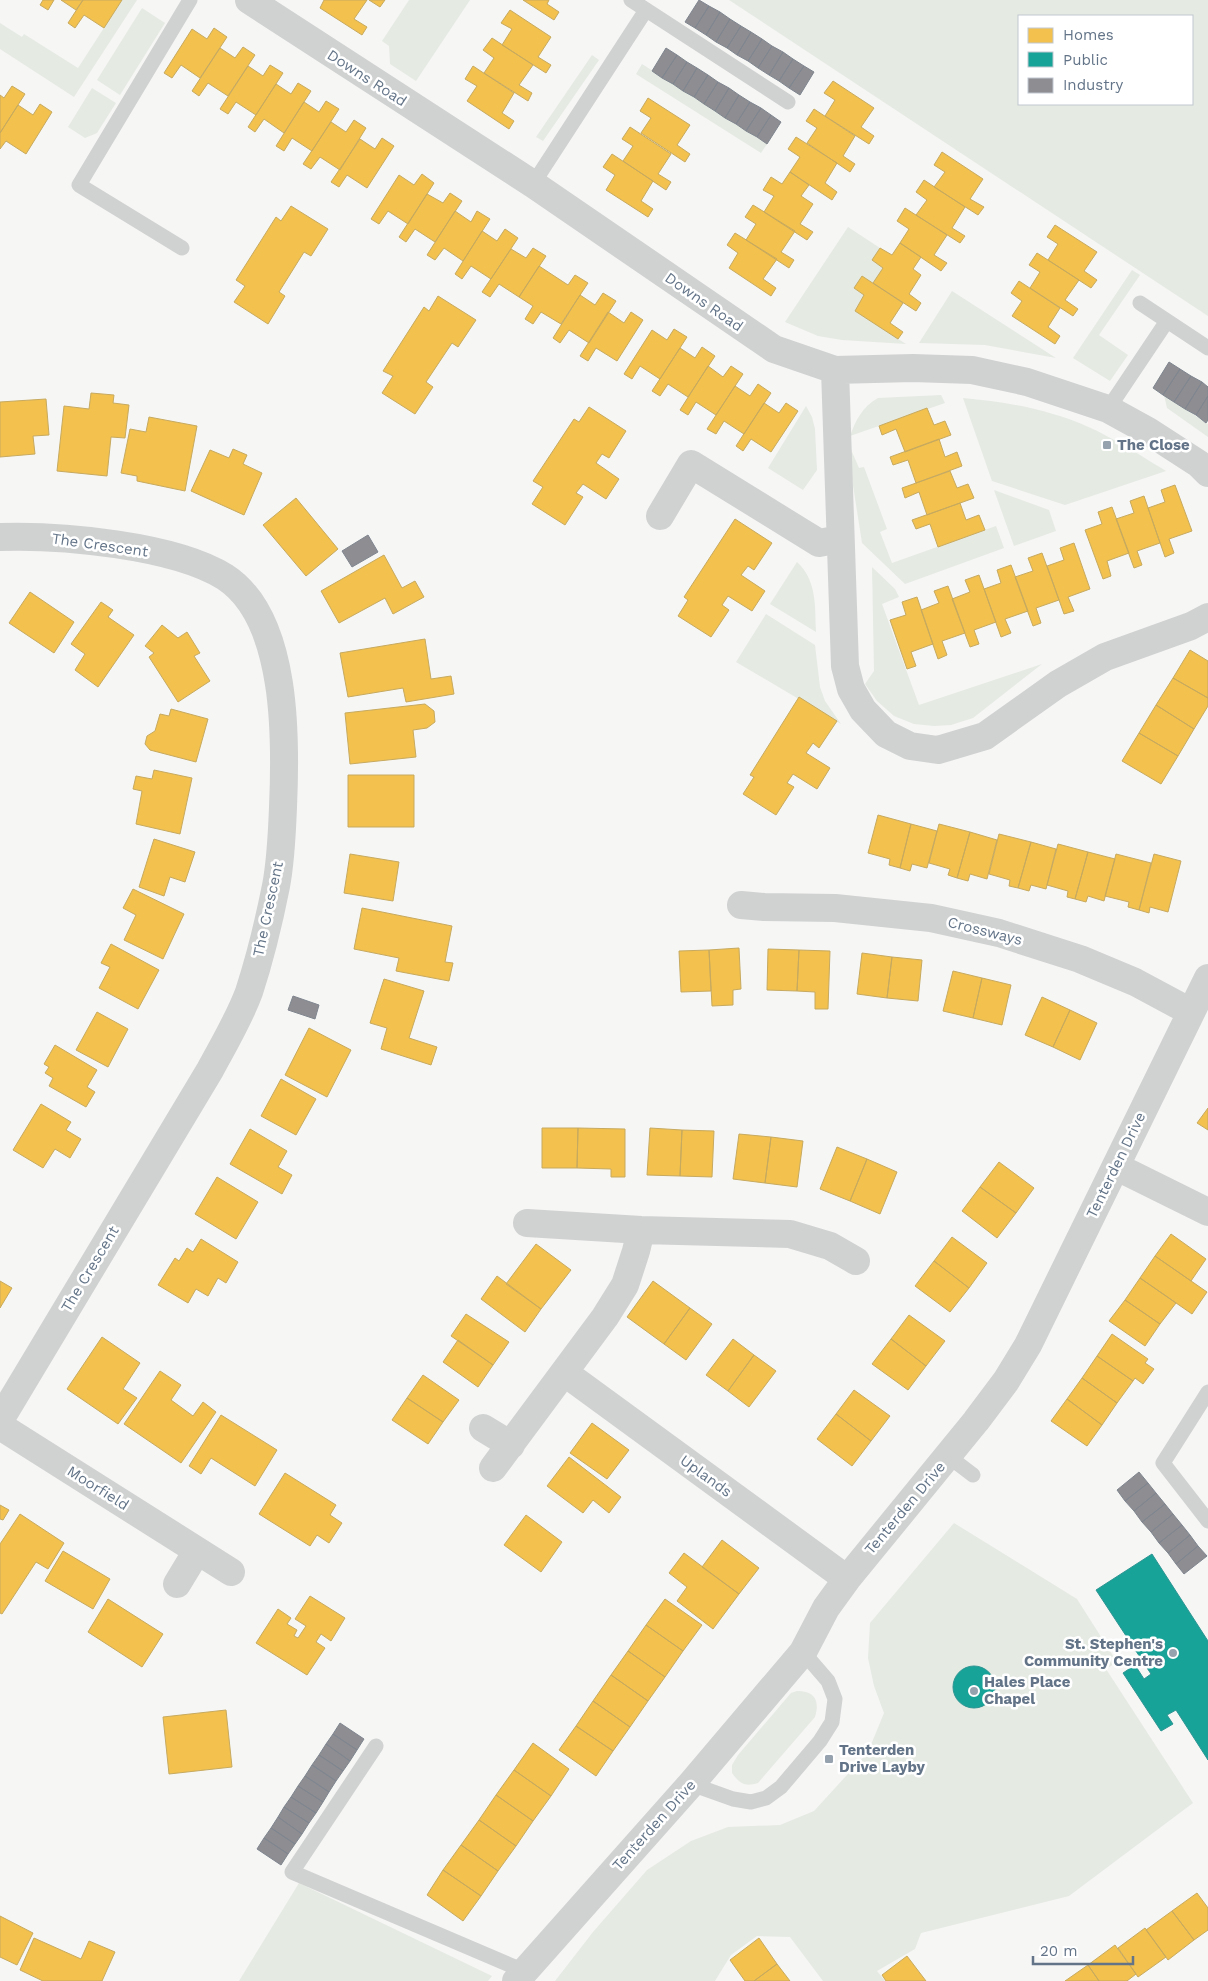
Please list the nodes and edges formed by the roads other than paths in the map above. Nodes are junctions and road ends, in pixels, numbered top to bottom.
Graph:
1 (190, 0) edge
2 (249, 0) edge
3 (631, 0) edge
4 (646, 10) junction
5 (788, 102) dead end
6 (532, 184) junction
7 (182, 248) dead end
8 (1140, 303) dead end
9 (1167, 321) junction
10 (1208, 348) edge
11 (835, 370) junction
12 (1108, 408) junction
13 (1208, 473) edge
14 (660, 516) dead end
15 (0, 537) edge
16 (840, 539) junction
17 (1208, 617) edge
18 (757, 900) dead end
19 (1208, 978) edge
20 (1191, 1012) junction
21 (1116, 1166) junction
22 (1208, 1212) edge
23 (527, 1223) dead end
24 (641, 1230) junction
25 (856, 1261) dead end
26 (565, 1373) junction
27 (1208, 1392) edge
28 (0, 1420) edge
29 (0, 1426) edge
30 (483, 1428) dead end
31 (511, 1445) junction
32 (948, 1456) junction
33 (493, 1468) dead end
34 (973, 1475) dead end
35 (1208, 1521) edge
36 (197, 1551) junction
37 (231, 1572) dead end
38 (847, 1579) junction
39 (177, 1584) dead end
40 (803, 1652) junction
41 (376, 1746) dead end
42 (691, 1784) junction
43 (520, 1976) edge

1 - 7 lane
2 - 6 street, Downs Road
3 - 4 lane
4 - 5 lane
4 - 6 lane
6 - 11 street, Downs Road
8 - 9 lane
9 - 10 lane
9 - 12 lane
11 - 12 street, Downs Road
11 - 16 street
12 - 13 street, Downs Road
14 - 16 street
15 - 28 street, The Crescent
16 - 17 street
18 - 20 street, Crossways
19 - 20 street, Tenterden Drive
20 - 21 street, Tenterden Drive
21 - 22 street
21 - 32 street, Tenterden Drive
23 - 24 street
24 - 25 street
24 - 26 street
26 - 31 street
26 - 38 street, Uplands
27 - 35 lane
29 - 36 street, Moorfield
30 - 31 street
31 - 33 street
32 - 34 lane
32 - 38 street, Tenterden Drive
36 - 37 street, Moorfield
36 - 39 street
38 - 40 street, Tenterden Drive
40 - 42 street, Tenterden Drive
40 - 42 lane
41 - 43 lane
42 - 43 street, Tenterden Drive

